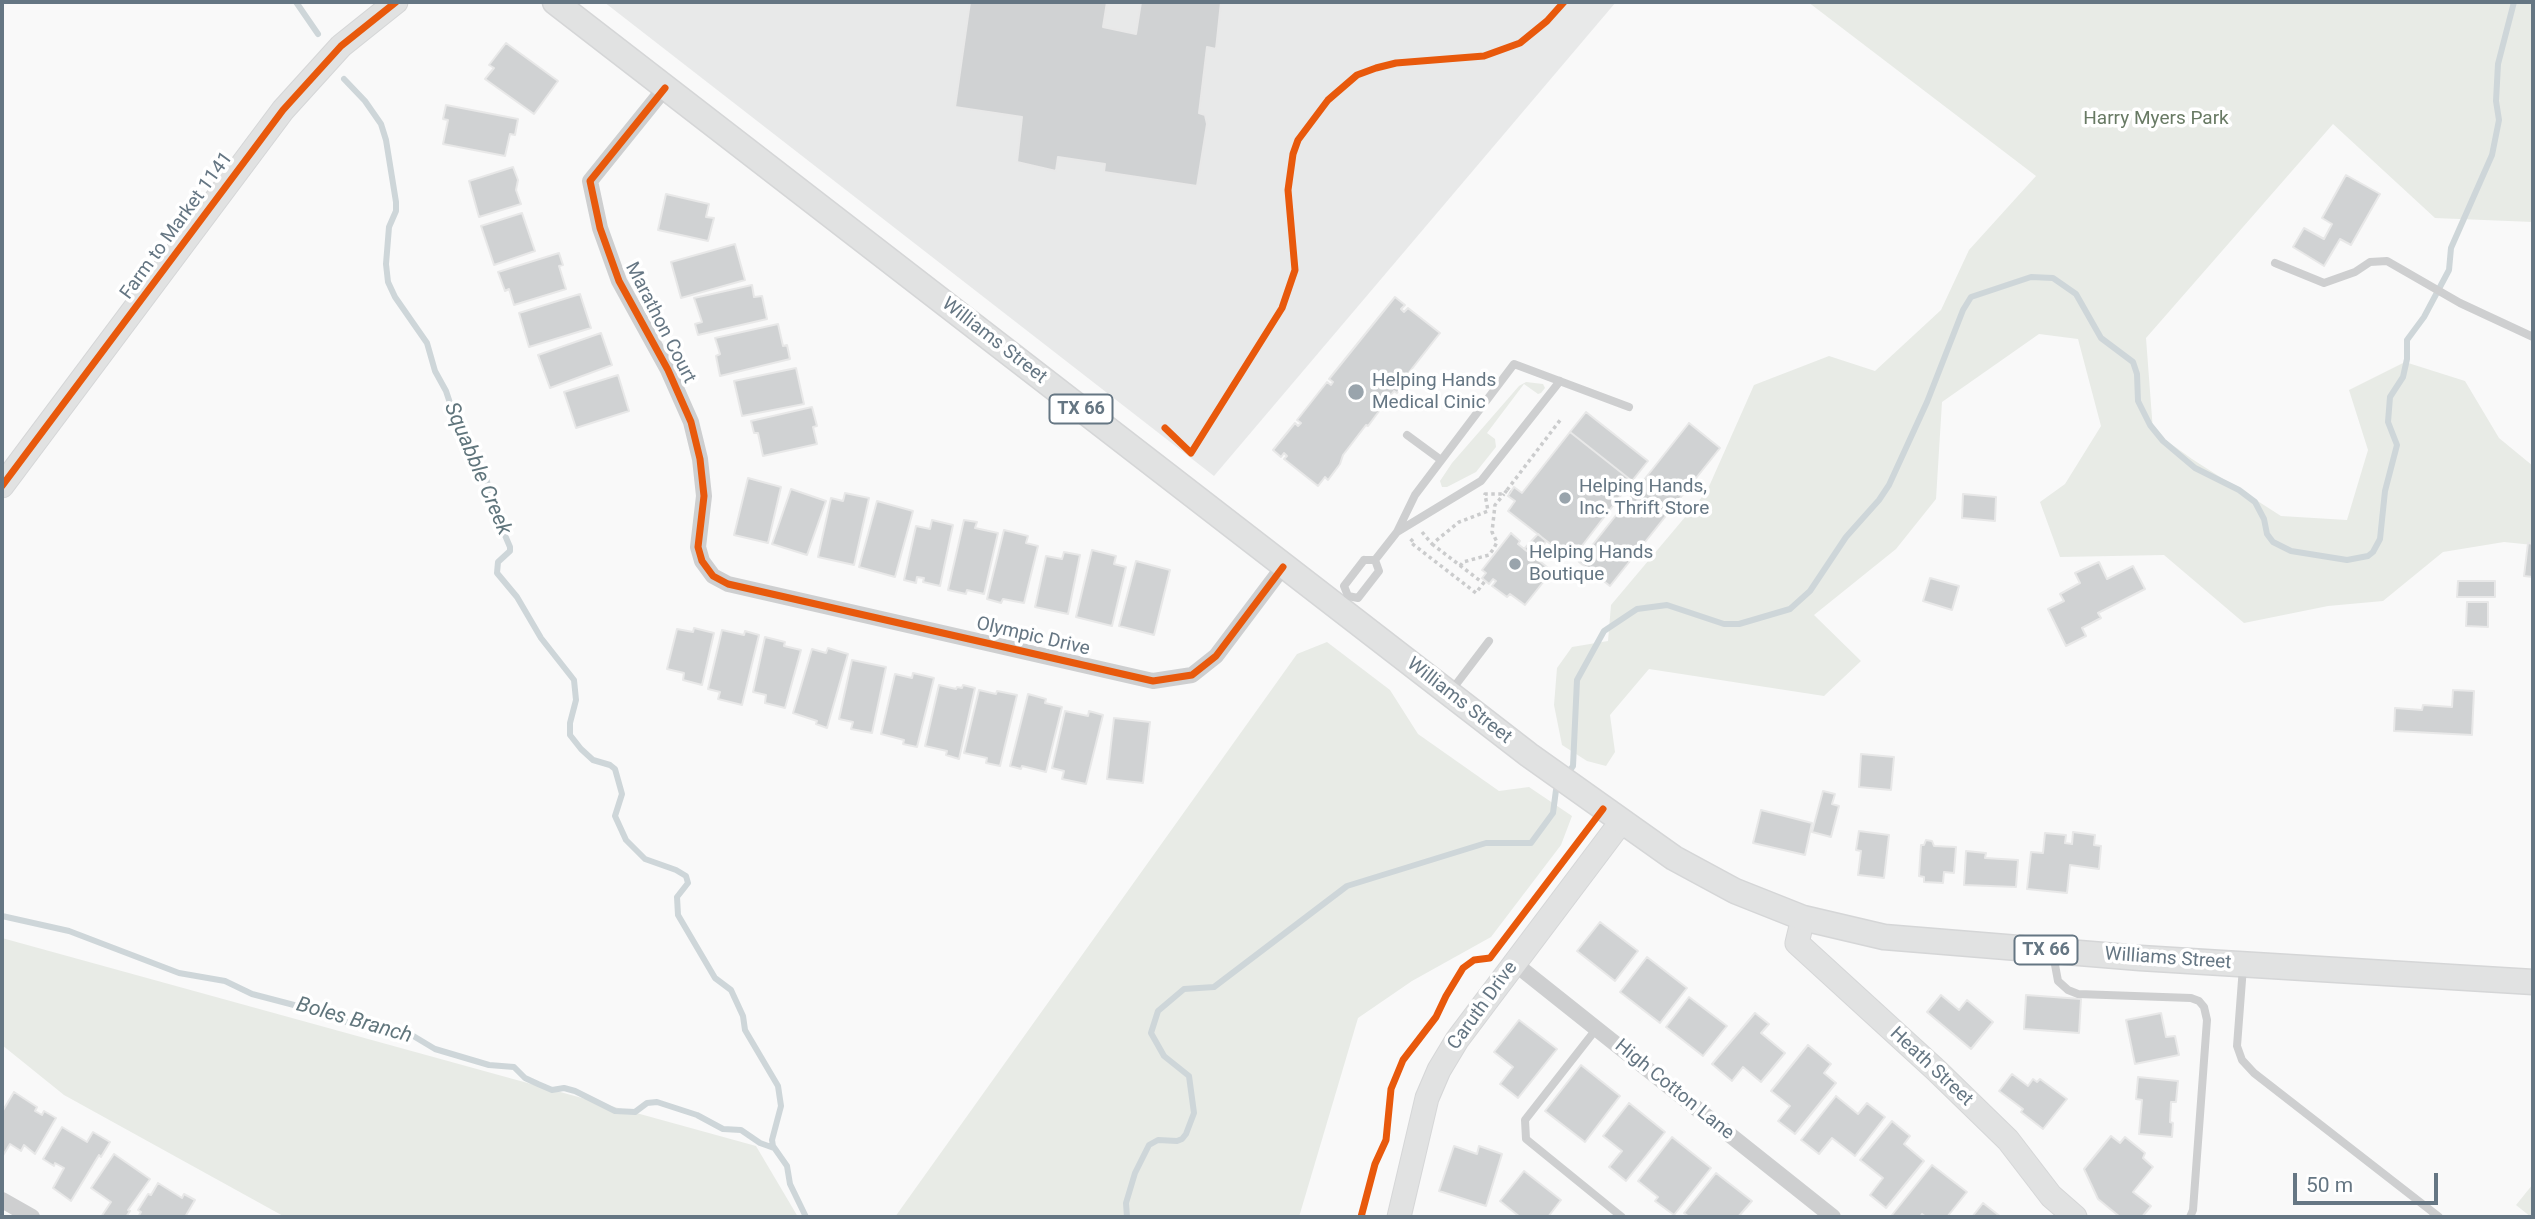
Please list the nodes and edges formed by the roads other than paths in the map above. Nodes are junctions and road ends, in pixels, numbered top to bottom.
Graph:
1 (396, 2) edge
2 (555, 2) edge
3 (665, 88) junction
4 (2275, 263) dead end
5 (2533, 337) edge
6 (1560, 381) junction
7 (1629, 407) dead end
8 (1407, 435) dead end
9 (1441, 460) junction
10 (2, 486) edge
11 (1396, 533) junction
12 (1375, 560) junction
13 (1283, 567) junction
14 (728, 584) joint
15 (1344, 602) junction
16 (1489, 640) dead end
17 (1449, 693) junction
18 (1622, 822) junction
19 (1803, 918) junction
20 (2053, 951) junction
21 (1514, 963) junction
22 (2243, 964) junction
23 (2533, 982) edge
24 (1597, 1028) junction
25 (2, 1200) edge
26 (32, 1217) edge
27 (1399, 1217) edge
28 (1622, 1217) edge
29 (1833, 1217) edge
30 (2075, 1217) edge
31 (2190, 1217) edge
32 (2439, 1217) edge

1 - 10 street, Farm to Market 1141
2 - 3 main road, Williams Street / TX 66
3 - 13 main road, Williams Street / TX 66
3 - 14 street, Marathon Court
4 - 5 lane
6 - 7 lane
6 - 9 lane
6 - 11 lane
8 - 9 lane
9 - 11 lane
11 - 12 lane
12 - 15 lane
12 - 15 lane
13 - 14 street, Olympic Drive
13 - 15 main road, Williams Street / TX 66
15 - 17 main road, Williams Street / TX 66
16 - 17 lane
17 - 18 main road, Williams Street / TX 66
18 - 19 main road, Williams Street / TX 66
18 - 21 street, Caruth Drive
19 - 20 main road, Williams Street / TX 66
19 - 30 street, Heath Street
20 - 22 main road, Williams Street / TX 66
20 - 31 lane
21 - 24 street, High Cotton Lane
21 - 27 street, Caruth Drive
22 - 23 main road, Williams Street / TX 66
22 - 32 lane
24 - 28 lane
24 - 29 street, High Cotton Lane
25 - 26 street

